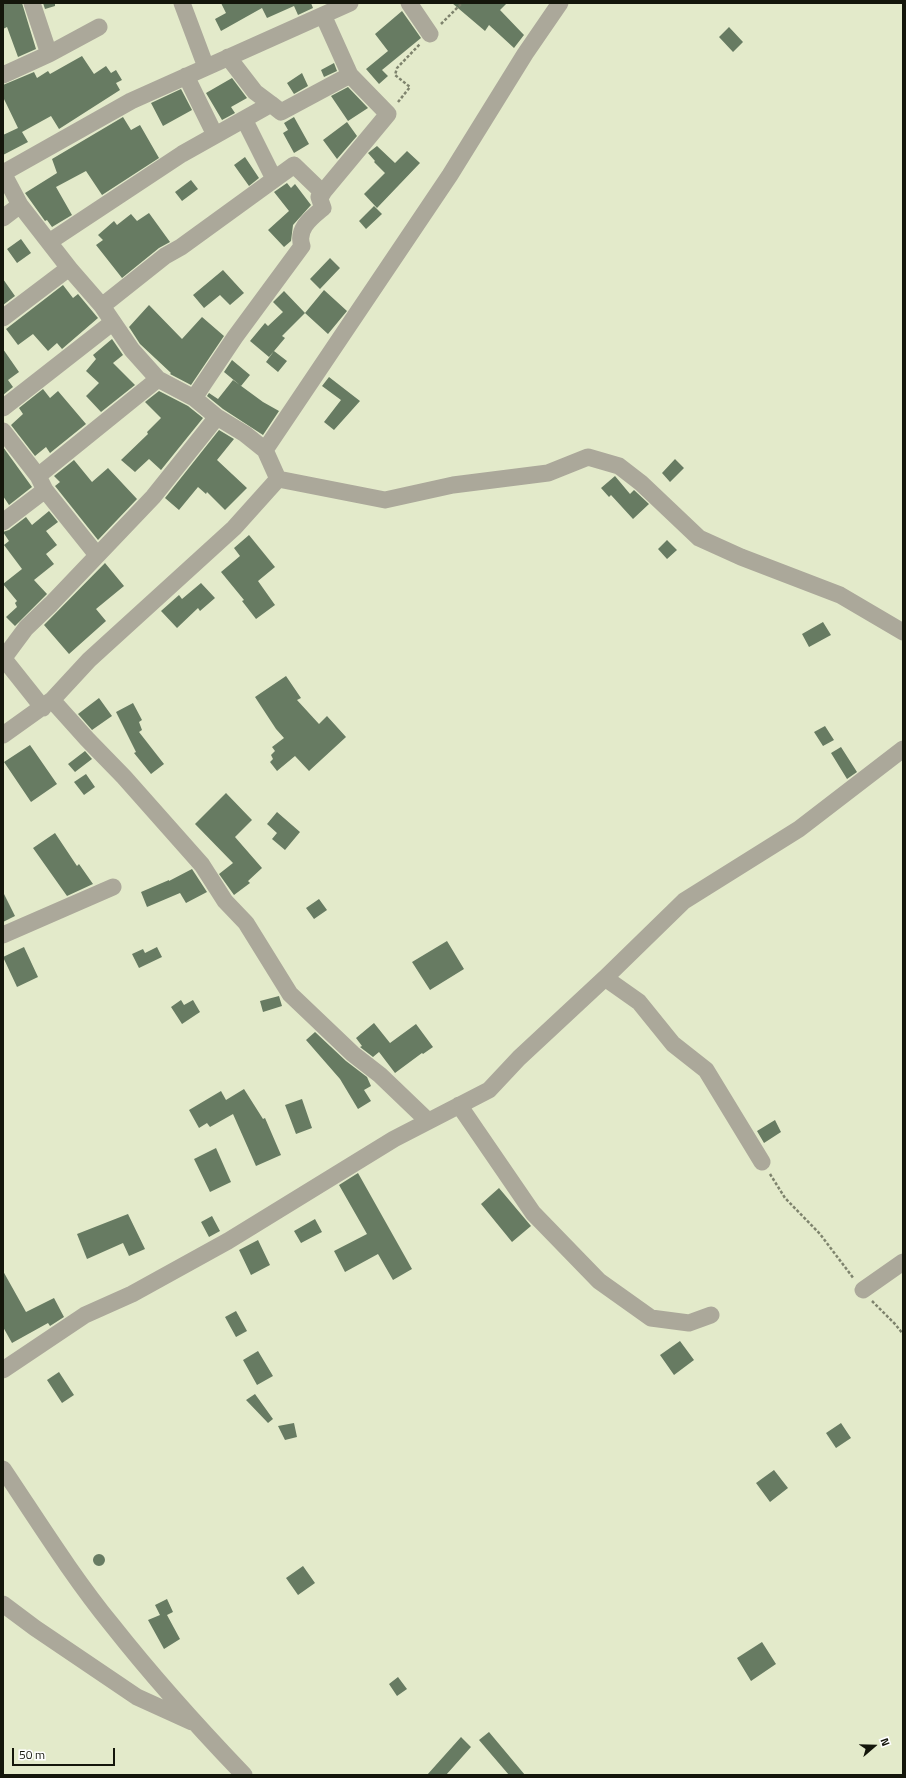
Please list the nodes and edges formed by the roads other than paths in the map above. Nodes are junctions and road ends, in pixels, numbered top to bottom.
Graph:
1 (32, 3) edge
2 (182, 3) edge
3 (350, 3) edge
4 (409, 3) edge
5 (560, 3) edge
6 (323, 15) junction
7 (99, 27) dead end
8 (430, 34) road end
9 (49, 54) junction
10 (228, 57) junction
11 (206, 67) junction
12 (3, 75) edge
13 (350, 75) junction
14 (186, 76) junction
15 (271, 104) junction
16 (244, 119) junction
17 (215, 135) junction
18 (3, 173) edge
19 (274, 179) junction
20 (323, 193) junction
21 (20, 205) junction
22 (3, 218) edge
23 (49, 242) junction
24 (69, 268) junction
25 (102, 306) junction
26 (3, 318) edge
27 (113, 322) junction
28 (158, 379) junction
29 (194, 398) junction
30 (3, 408) edge
31 (218, 417) junction
32 (3, 431) edge
33 (265, 450) junction
34 (278, 479) junction
35 (41, 483) junction
36 (3, 522) edge
37 (97, 556) junction
38 (903, 632) edge
39 (5, 652) edge
40 (48, 704) junction
41 (3, 735) edge
42 (903, 749) edge
43 (113, 888) dead end
44 (3, 935) edge
45 (605, 978) junction
46 (459, 1105) junction
47 (428, 1121) junction
48 (762, 1162) road end
49 (903, 1262) edge
50 (863, 1290) road end
51 (711, 1314) dead end
52 (3, 1370) edge
53 (3, 1469) edge
54 (3, 1604) edge
55 (196, 1724) junction
56 (244, 1775) edge

1 - 9 street
2 - 11 street
3 - 6 street
4 - 8 street
5 - 33 street
6 - 10 street
6 - 13 street
7 - 9 street
9 - 12 street
10 - 11 street
10 - 15 street
11 - 14 street
13 - 15 street
13 - 20 street
14 - 17 street
14 - 18 street
15 - 16 street
16 - 17 street
16 - 19 street
17 - 23 street
18 - 21 street
19 - 20 street
19 - 25 street
20 - 29 street
21 - 22 street
21 - 23 street
23 - 24 street
24 - 25 street
24 - 26 street
25 - 27 street
27 - 28 street
27 - 30 street
28 - 29 street
28 - 35 street
29 - 31 street
31 - 33 street
31 - 37 street
32 - 35 street
33 - 34 street
34 - 38 street
34 - 40 street
35 - 36 street
35 - 37 street
37 - 39 street
39 - 40 street
40 - 41 street
40 - 47 street
42 - 45 street
43 - 44 street
45 - 46 street
45 - 48 street
46 - 47 street
46 - 51 street
47 - 52 street
49 - 50 street
53 - 55 street
54 - 55 street
55 - 56 street

